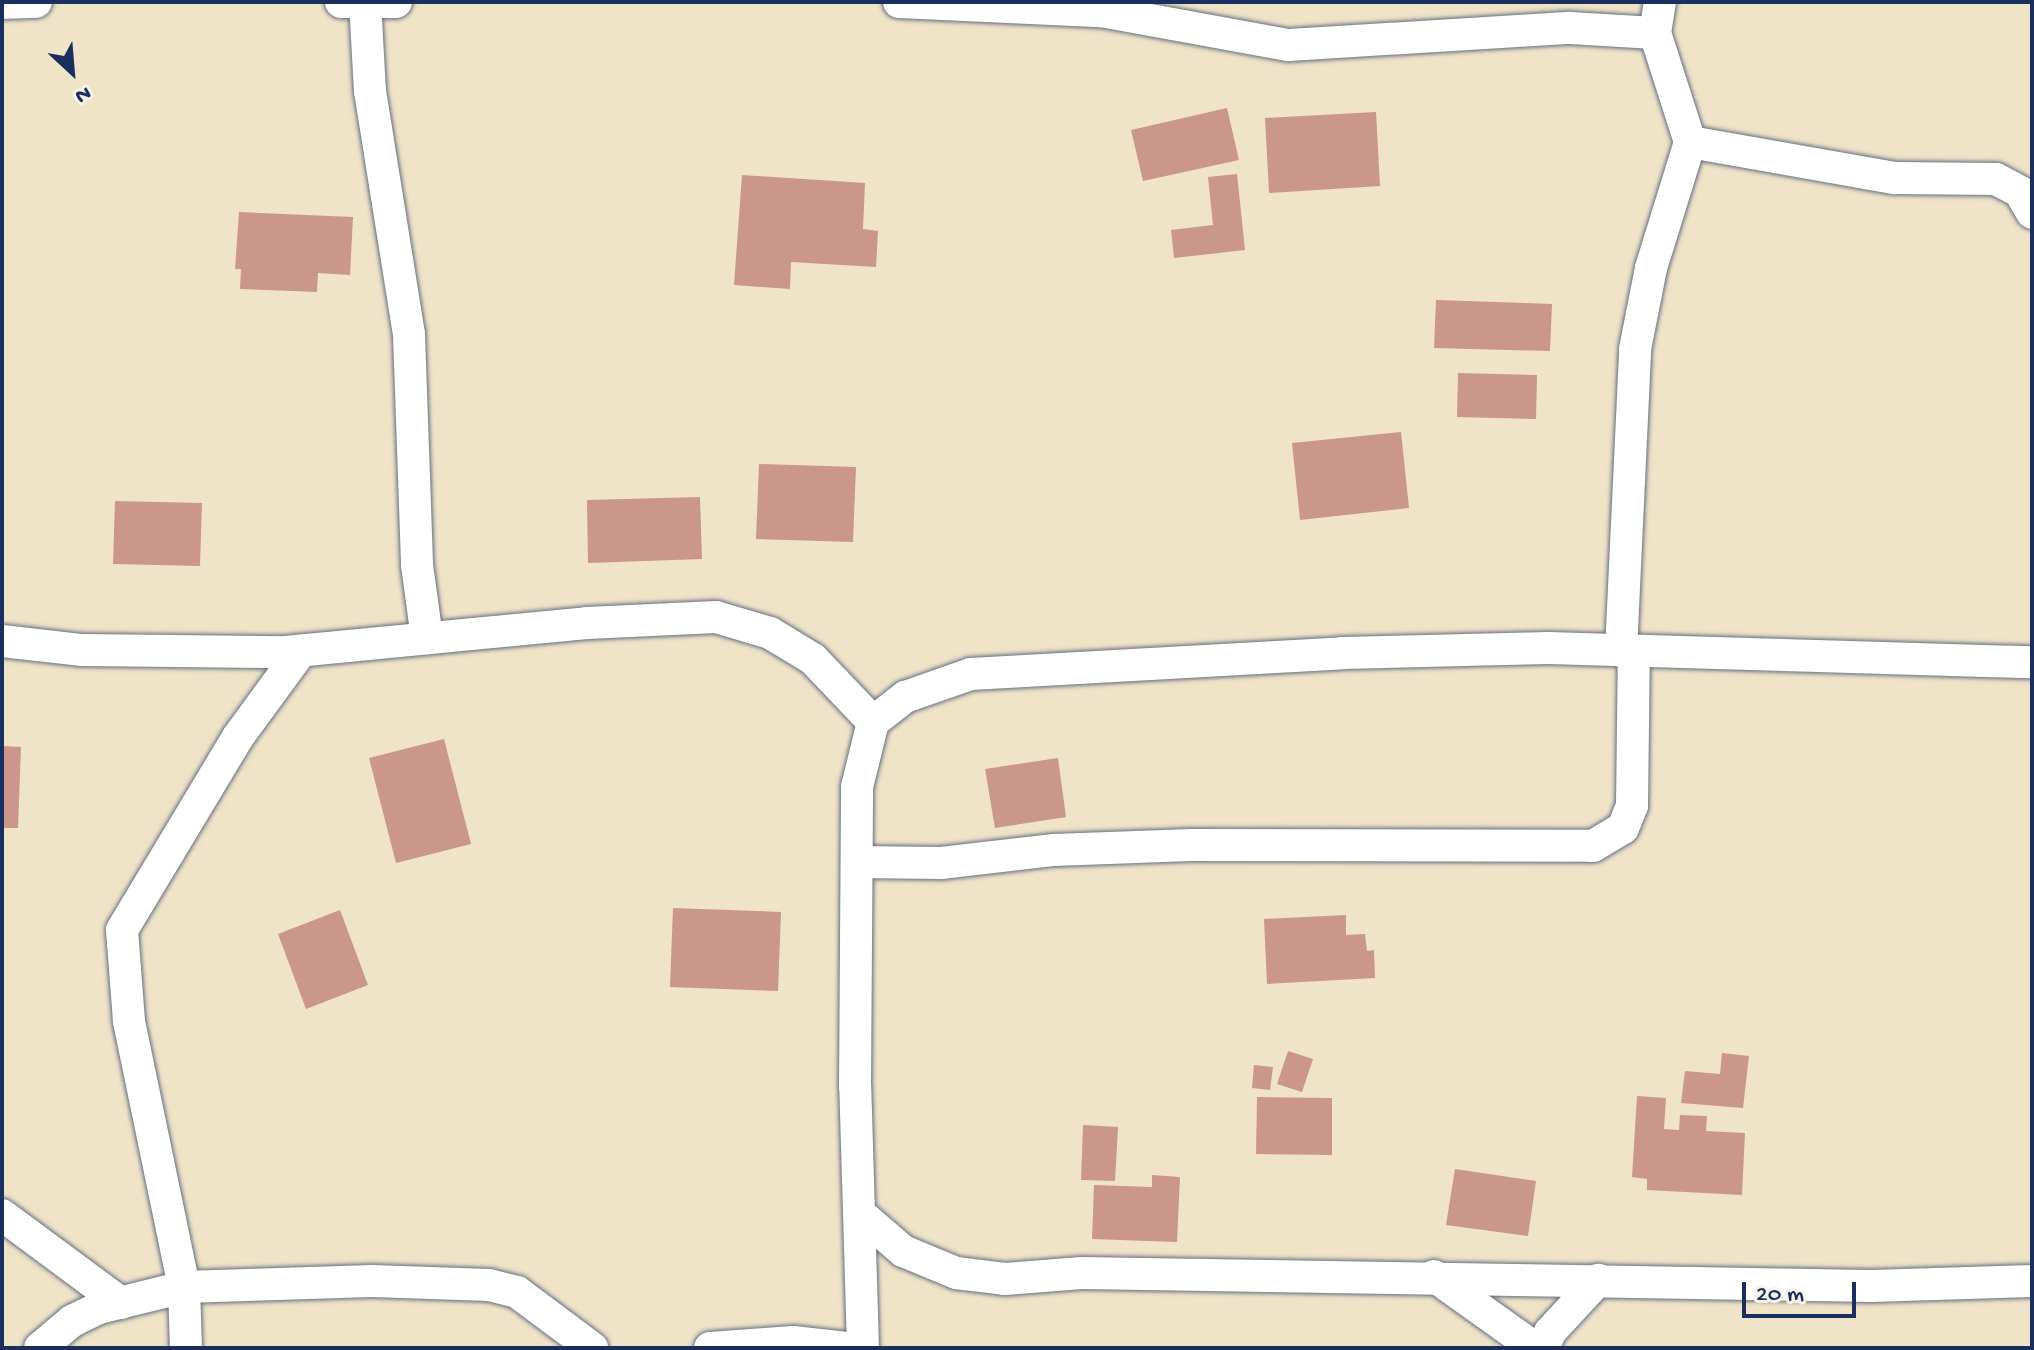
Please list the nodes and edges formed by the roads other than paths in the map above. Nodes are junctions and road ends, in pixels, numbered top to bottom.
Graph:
1 (36, 2) edge
2 (341, 2) edge
3 (365, 2) edge
4 (396, 2) edge
5 (899, 2) edge
6 (2, 3) edge
7 (1658, 18) edge
8 (1690, 142) junction
9 (2032, 213) edge
10 (427, 638) junction
11 (2, 641) edge
12 (301, 651) junction
13 (1627, 652) junction
14 (2032, 662) edge
15 (873, 722) junction
16 (857, 862) junction
17 (859, 1213) junction
18 (2, 1215) edge
19 (1434, 1276) junction
20 (1598, 1280) junction
21 (2032, 1281) edge
22 (184, 1287) junction
23 (121, 1303) junction
24 (40, 1348) edge
25 (186, 1348) edge
26 (592, 1348) edge
27 (710, 1348) edge
28 (847, 1348) edge
29 (863, 1348) edge
30 (1535, 1348) edge
31 (1543, 1348) edge

1 - 6 street
2 - 3 street
3 - 4 street
3 - 10 street
5 - 7 street
7 - 8 street
8 - 9 street
8 - 13 street
10 - 12 street
10 - 15 street
11 - 12 street
12 - 22 street
13 - 14 street
13 - 15 street
13 - 16 street
15 - 16 street
16 - 17 street
17 - 19 street
17 - 29 street
18 - 23 street
19 - 20 street
19 - 30 street
20 - 21 street
20 - 31 street
22 - 23 street
22 - 25 street
22 - 26 street
23 - 24 street
27 - 28 street

